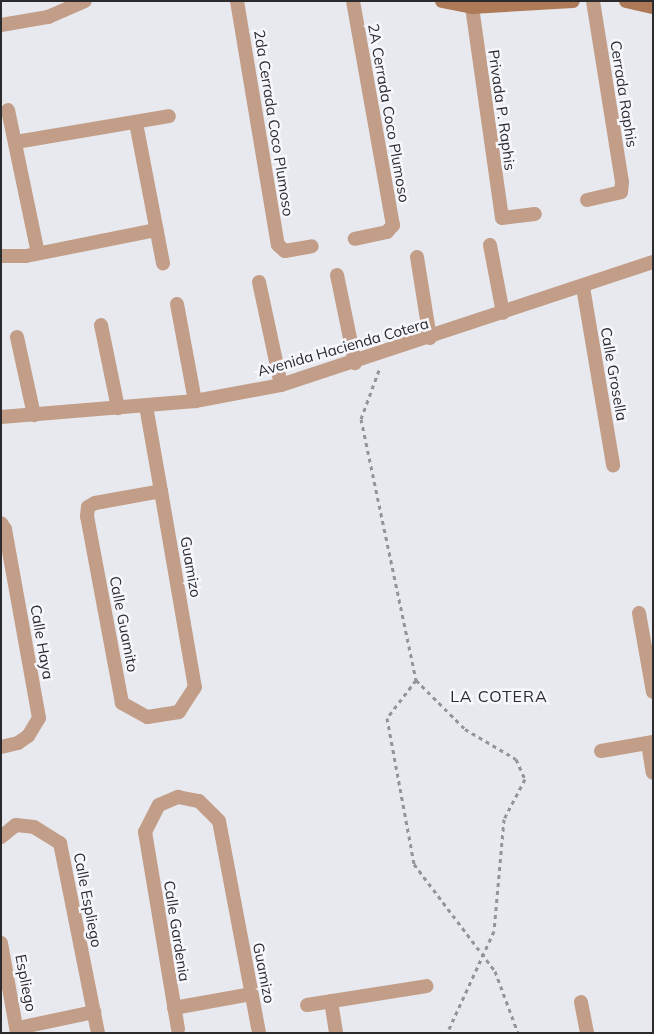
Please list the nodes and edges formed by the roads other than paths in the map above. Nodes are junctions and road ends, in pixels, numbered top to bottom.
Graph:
1 (86, 1) edge
2 (237, 1) edge
3 (353, 1) edge
4 (442, 1) edge
5 (573, 1) edge
6 (592, 1) edge
7 (626, 1) edge
8 (472, 7) junction
9 (653, 7) edge
10 (1, 24) edge
11 (8, 110) dead end
12 (169, 116) dead end
13 (136, 122) junction
14 (16, 142) junction
15 (587, 200) dead end
16 (535, 214) dead end
17 (156, 230) junction
18 (355, 239) dead end
19 (490, 245) dead end
20 (312, 246) dead end
21 (38, 253) junction
22 (1, 256) edge
23 (418, 258) dead end
24 (653, 262) edge
25 (163, 263) dead end
26 (337, 275) dead end
27 (259, 282) dead end
28 (583, 287) junction
29 (177, 304) dead end
30 (503, 313) junction
31 (101, 325) dead end
32 (17, 337) dead end
33 (430, 338) junction
34 (355, 363) junction
35 (280, 385) junction
36 (195, 401) junction
37 (146, 406) junction
38 (118, 408) junction
39 (34, 415) junction
40 (1, 417) edge
41 (613, 465) dead end
42 (161, 491) junction
43 (1, 523) edge
44 (639, 613) dead end
45 (653, 692) edge
46 (163, 717) joint
47 (650, 743) edge
48 (1, 747) edge
49 (602, 751) dead end
50 (653, 772) edge
51 (178, 796) joint
52 (1, 837) edge
53 (1, 944) edge
54 (427, 986) dead end
55 (252, 994) junction
56 (331, 1001) junction
57 (581, 1002) dead end
58 (307, 1005) dead end
59 (174, 1008) junction
60 (94, 1012) junction
61 (178, 1029) dead end
62 (18, 1030) edge
63 (98, 1033) edge
64 (259, 1033) edge
65 (336, 1033) edge
66 (587, 1033) edge

1 - 10 street
2 - 20 street, 2da Cerrada Coco Plumoso
3 - 18 street, 2A Cerrada Coco Plumoso
4 - 8 main road
5 - 8 main road
6 - 15 street, Cerrada Raphis
7 - 9 main road
8 - 16 street, Privada P. Raphis
11 - 14 street
12 - 13 street
13 - 14 street
13 - 17 street
14 - 21 street
17 - 21 street
17 - 25 street
19 - 30 street
21 - 22 street
23 - 33 street
24 - 28 street, Avenida Hacienda Cotera
26 - 34 street
27 - 35 street
28 - 30 street, Avenida Hacienda Cotera
28 - 41 street, Calle Grosella
29 - 36 street
30 - 33 street, Avenida Hacienda Cotera
31 - 38 street
32 - 39 street
33 - 34 street, Avenida Hacienda Cotera
34 - 35 street, Avenida Hacienda Cotera
35 - 36 street, Avenida Hacienda Cotera
36 - 37 street, Avenida Hacienda Cotera
37 - 38 street, Avenida Hacienda Cotera
37 - 42 street, Guamizo
38 - 39 street, Avenida Hacienda Cotera
39 - 40 street, Avenida Hacienda Cotera
42 - 46 street, Guamizo
42 - 46 street, Calle Guamito
43 - 48 street, Calle Haya
44 - 45 street
47 - 49 street
47 - 50 street
51 - 55 street, Guamizo
51 - 59 street, Calle Gardenia
52 - 60 street, Calle Espliego
53 - 62 street, Espliego
54 - 56 street
55 - 59 street
55 - 64 street, Guamizo
56 - 58 street
56 - 65 street
57 - 66 street
59 - 61 street, Calle Gardenia
60 - 62 street
60 - 63 street, Calle Espliego

